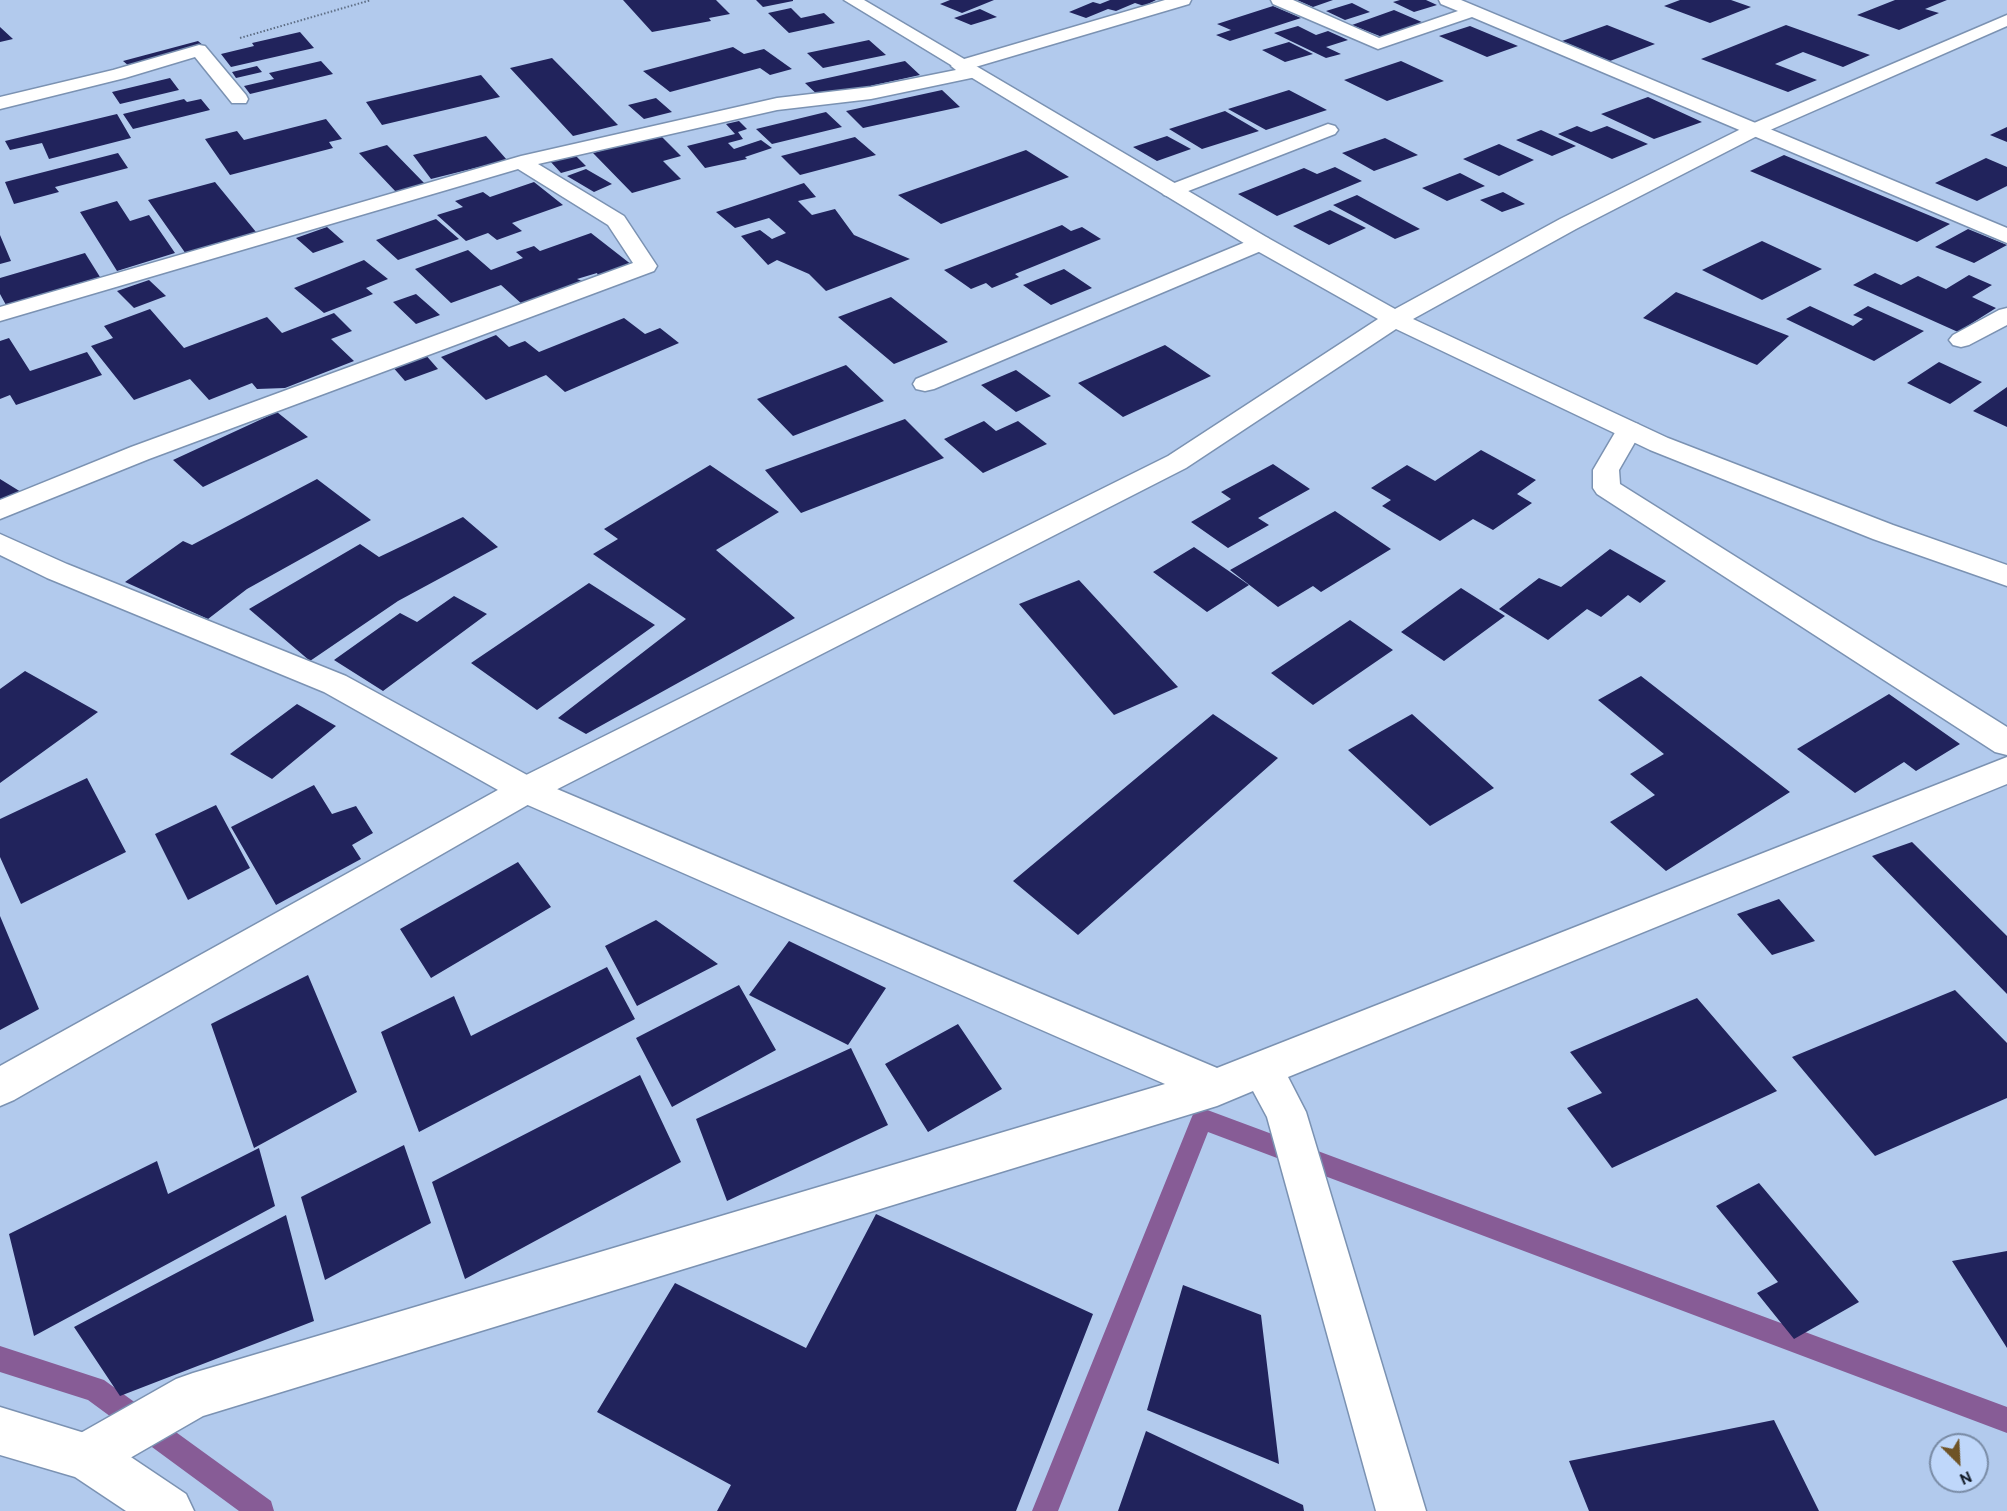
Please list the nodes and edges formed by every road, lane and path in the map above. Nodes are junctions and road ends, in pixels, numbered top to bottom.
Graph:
1 (371, 0) edge
2 (852, 0) edge
3 (1183, 0) edge
4 (1279, 0) edge
5 (1447, 0) edge
6 (1473, 11) junction
7 (2007, 20) edge
8 (200, 50) junction
9 (965, 69) junction
10 (239, 99) dead end
11 (0, 103) edge
12 (1328, 130) dead end
13 (1754, 130) junction
14 (521, 162) junction
15 (1171, 191) junction
16 (2007, 236) edge
17 (1260, 243) junction
18 (0, 314) edge
19 (2007, 315) edge
20 (1395, 319) junction
21 (1961, 340) dead end
22 (925, 384) dead end
23 (1629, 430) junction
24 (0, 510) edge
25 (0, 543) edge
26 (2007, 576) edge
27 (2007, 743) edge
28 (2007, 770) edge
29 (526, 790) junction
30 (1262, 1068) junction
31 (0, 1087) edge
32 (1217, 1087) junction
33 (0, 1431) edge
34 (87, 1456) junction
35 (169, 1511) edge
36 (1401, 1511) edge

1 - 8 path
2 - 9 street
3 - 9 street
4 - 6 street
5 - 6 street
6 - 13 street
7 - 13 street
8 - 10 street
8 - 11 street
9 - 14 street
9 - 15 street
12 - 15 street
13 - 16 street
13 - 20 street
14 - 18 street
14 - 24 street
15 - 17 street
17 - 20 street
17 - 22 street
19 - 21 street
20 - 23 street
20 - 29 street
23 - 26 street
23 - 27 street
25 - 29 street
28 - 30 street
29 - 31 street
29 - 32 street
30 - 32 street
30 - 36 street
32 - 34 street
33 - 34 street
34 - 35 street

